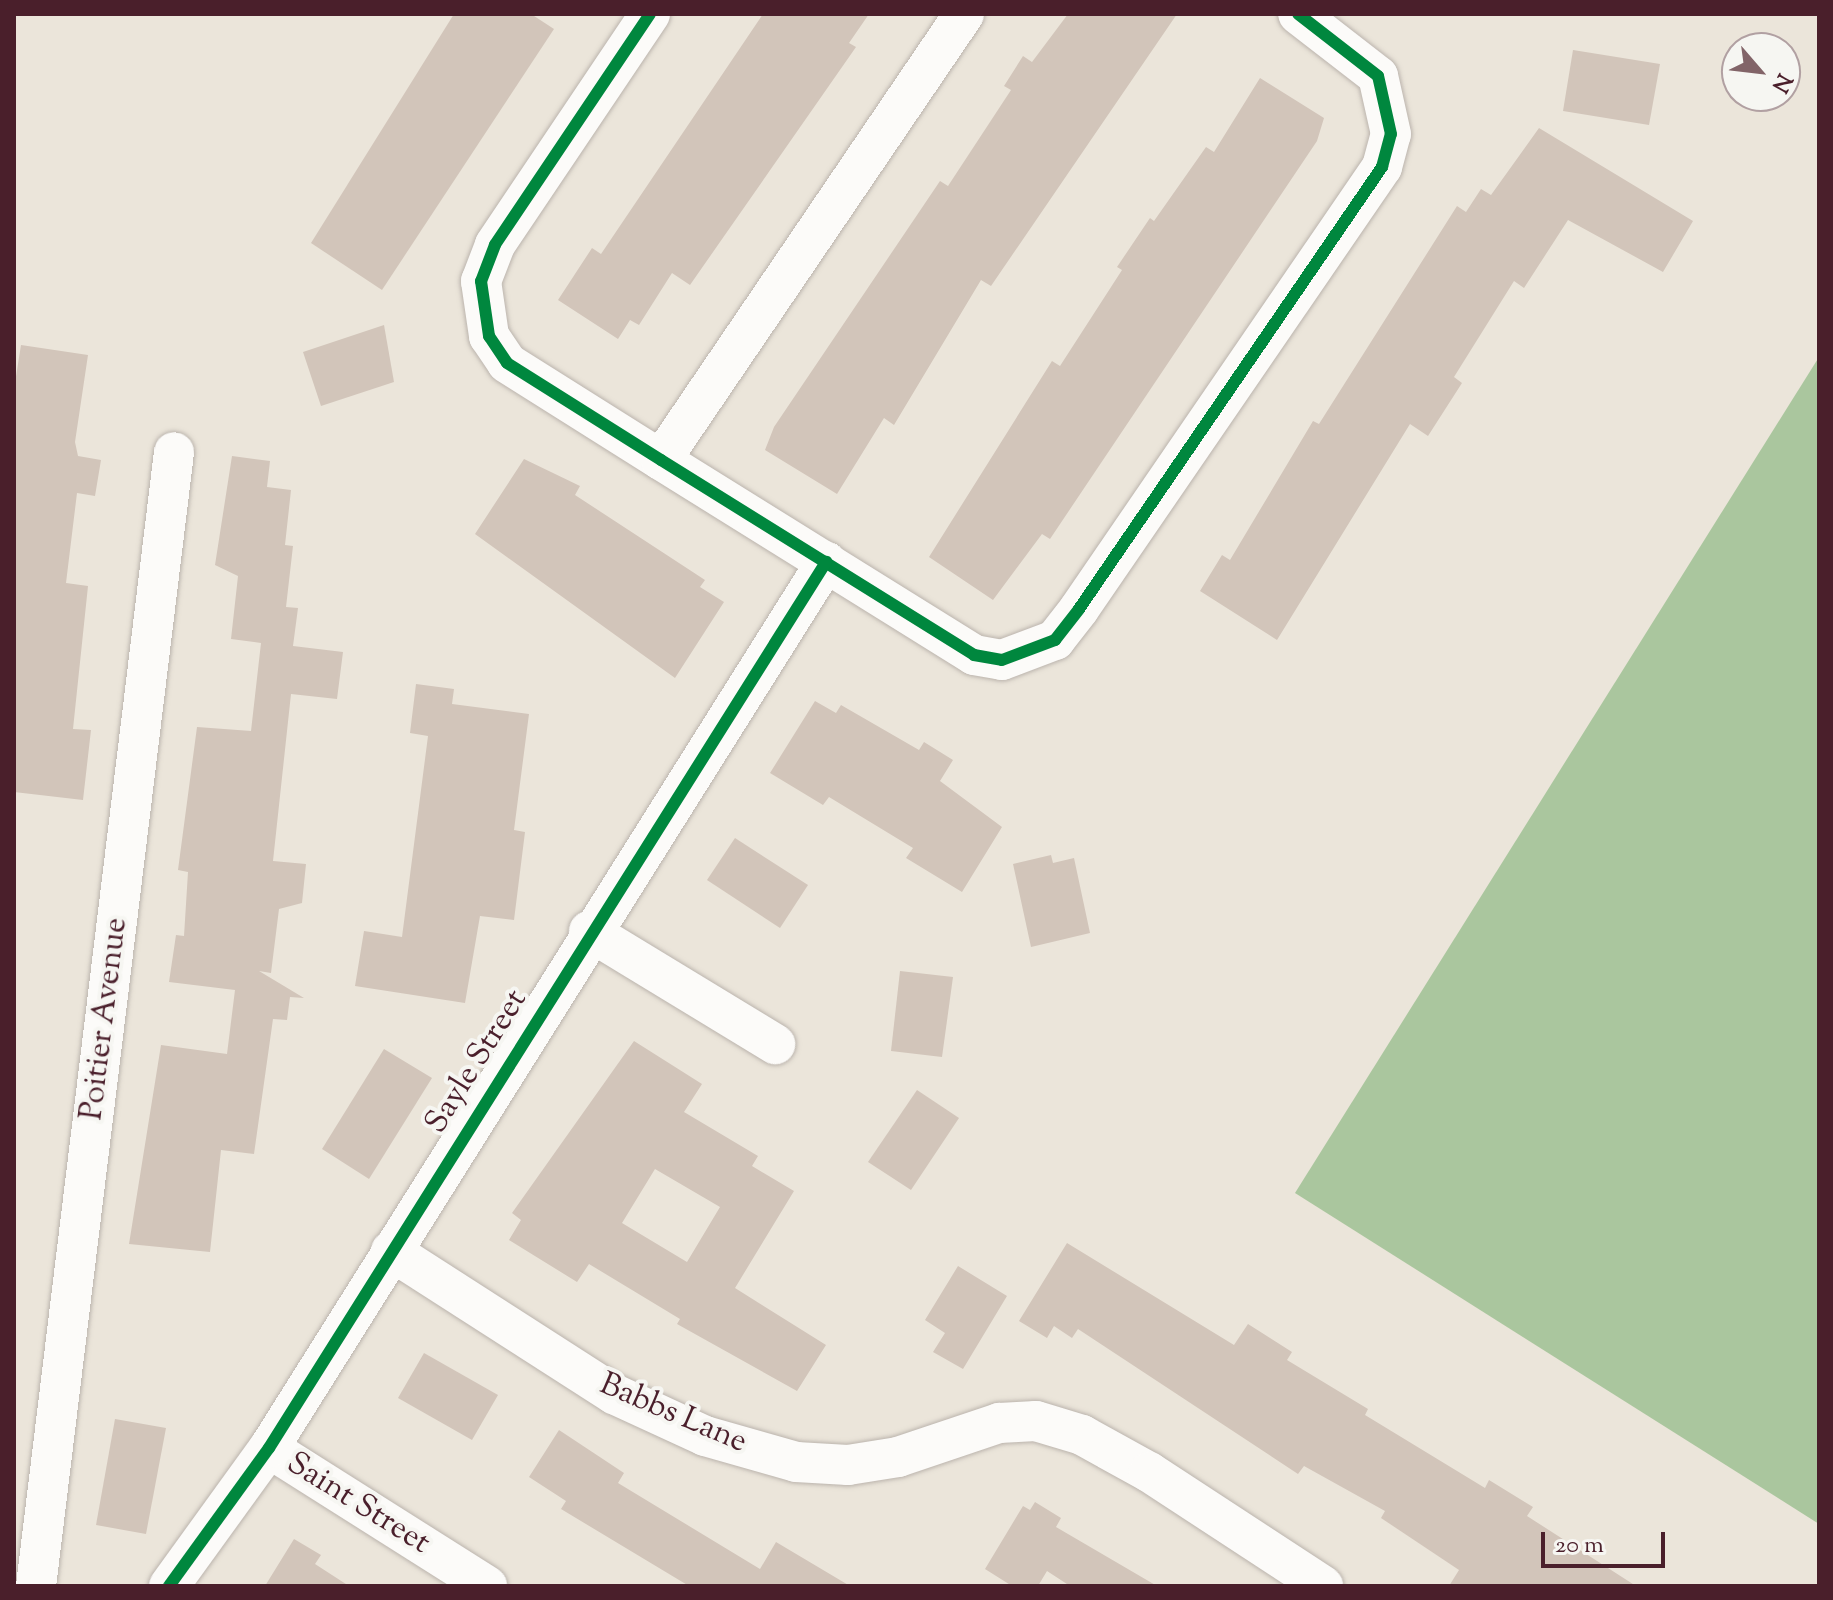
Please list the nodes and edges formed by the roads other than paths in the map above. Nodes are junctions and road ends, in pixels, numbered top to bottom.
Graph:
1 (650, 14) edge
2 (964, 14) edge
3 (1298, 14) edge
4 (174, 452) dead end
5 (661, 460) junction
6 (826, 562) junction
7 (589, 931) junction
8 (775, 1044) dead end
9 (391, 1251) junction
10 (269, 1448) junction
11 (36, 1586) edge
12 (169, 1586) edge
13 (487, 1586) edge
14 (1323, 1586) edge

1 - 5 street
2 - 5 street
3 - 6 street
4 - 11 street, Poitier Avenue
5 - 6 street
6 - 7 street, Sayle Street
7 - 8 street
7 - 9 street, Sayle Street
9 - 10 street, Sayle Street
9 - 14 street, Babbs Lane
10 - 12 street, Sayle Street
10 - 13 street, Saint Street

